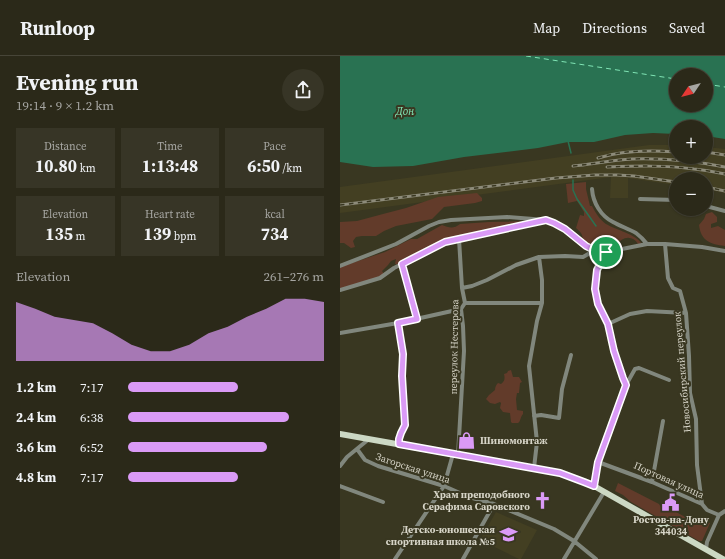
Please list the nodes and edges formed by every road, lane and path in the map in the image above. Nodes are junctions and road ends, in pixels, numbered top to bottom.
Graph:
1 (592, 189) dead end
2 (640, 199) dead end
3 (669, 200) edge
4 (713, 208) edge
5 (725, 211) edge
6 (546, 220) junction
7 (459, 239) junction
8 (647, 244) junction
9 (665, 244) junction
10 (594, 250) junction
11 (725, 251) edge
12 (606, 252) junction
13 (540, 258) junction
14 (402, 264) junction
15 (340, 266) edge
16 (462, 288) junction
17 (340, 290) edge
18 (465, 303) junction
19 (542, 303) junction
20 (461, 309) junction
21 (686, 313) junction
22 (417, 319) junction
23 (398, 323) junction
24 (608, 324) junction
25 (340, 333) edge
26 (571, 355) dead end
27 (669, 380) dead end
28 (626, 385) junction
29 (534, 416) junction
30 (663, 421) dead end
31 (340, 434) edge
32 (369, 439) junction
33 (399, 444) junction
34 (357, 449) junction
35 (456, 454) junction
36 (598, 462) junction
37 (340, 466) edge
38 (534, 468) junction
39 (652, 482) junction
40 (340, 486) edge
41 (444, 486) junction
42 (594, 486) junction
43 (604, 492) junction
44 (383, 502) dead end
45 (494, 504) junction
46 (702, 504) junction
47 (725, 511) edge
48 (719, 515) junction
49 (574, 541) junction
50 (706, 549) junction
51 (395, 559) edge
52 (463, 559) edge
53 (564, 559) edge
54 (596, 559) edge
55 (723, 559) edge

1 - 8 street
2 - 3 street
4 - 5 street
6 - 7 street
6 - 10 street
6 - 15 street
7 - 14 street
7 - 16 street, переулок Нестерова
8 - 9 street
8 - 12 street
9 - 11 street
9 - 21 street, Новосибирский переулок
10 - 12 street
10 - 13 street
12 - 24 street
13 - 16 street
13 - 19 street
14 - 17 street
14 - 22 street
16 - 18 street, переулок Нестерова
18 - 19 street
18 - 20 street, переулок Нестерова
19 - 29 street
20 - 22 street
20 - 35 street, переулок Нестерова
21 - 24 street
21 - 46 street, Новосибирский переулок
22 - 23 street
23 - 25 street
23 - 33 street
24 - 28 street
26 - 29 street
27 - 28 street
28 - 36 street
29 - 38 street
30 - 39 street
31 - 32 main road
32 - 33 main road
32 - 34 street
33 - 35 main road
34 - 37 street
34 - 41 street, Загорская улица
35 - 38 main road
35 - 41 street, переулок Нестерова
36 - 39 street, Портовая улица
36 - 42 street
38 - 42 main road
39 - 46 street, Портовая улица
40 - 44 street
41 - 45 street, Загорская улица
41 - 51 street, переулок Нестерова
42 - 43 main road
43 - 49 street
43 - 50 main road
45 - 49 street, Загорская улица
45 - 52 street
46 - 48 street, Портовая улица
47 - 48 street
48 - 50 street
49 - 53 street
49 - 54 street, Загорская улица
50 - 55 main road

